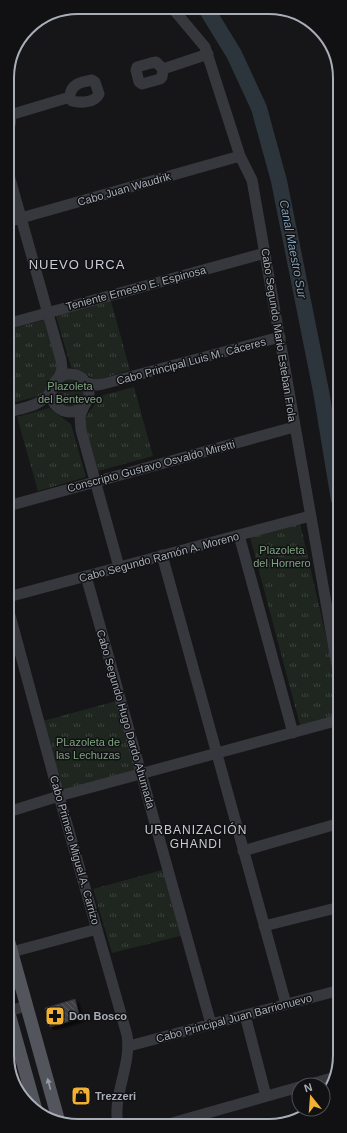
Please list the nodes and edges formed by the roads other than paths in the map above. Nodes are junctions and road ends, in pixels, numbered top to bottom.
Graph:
1 (177, 14) edge
2 (208, 54) junction
3 (163, 68) dead end
4 (70, 97) dead end
5 (14, 111) edge
6 (240, 156) junction
7 (14, 191) edge
8 (22, 218) junction
9 (14, 220) edge
10 (265, 252) junction
11 (48, 312) junction
12 (14, 322) edge
13 (280, 337) junction
14 (61, 360) junction
15 (74, 374) junction
16 (59, 378) junction
17 (86, 383) junction
18 (103, 384) junction
19 (51, 391) junction
20 (86, 402) junction
21 (36, 404) junction
22 (61, 408) junction
23 (14, 410) edge
24 (294, 427) junction
25 (81, 430) junction
26 (95, 481) junction
27 (14, 504) edge
28 (310, 516) junction
29 (239, 535) junction
30 (162, 556) junction
31 (119, 567) junction
32 (86, 576) junction
33 (14, 595) edge
34 (14, 630) edge
35 (333, 644) edge
36 (333, 722) edge
37 (293, 733) junction
38 (217, 754) junction
39 (141, 775) junction
40 (59, 796) junction
41 (14, 810) edge
42 (333, 825) edge
43 (243, 851) junction
44 (333, 909) edge
45 (264, 926) junction
46 (97, 929) junction
47 (14, 951) edge
48 (14, 959) edge
49 (333, 992) edge
50 (286, 1004) junction
51 (27, 1006) junction
52 (14, 1009) edge
53 (246, 1015) junction
54 (211, 1024) junction
55 (14, 1032) edge
56 (129, 1046) junction
57 (291, 1089) edge
58 (266, 1096) junction
59 (33, 1100) edge
60 (57, 1115) edge
61 (117, 1119) edge
62 (186, 1119) edge

1 - 2 street, Cabo Segundo Mario Esteban Frola
2 - 3 street
2 - 6 street, Cabo Segundo Mario Esteban Frola
4 - 5 street
6 - 8 street, Cabo Juan Waudrik
6 - 10 street, Cabo Segundo Mario Esteban Frola
7 - 8 street
8 - 9 street, Cabo Juan Waudrik
8 - 11 street
10 - 11 street, Teniente Ernesto E. Espinosa
10 - 13 street, Cabo Segundo Mario Esteban Frola
11 - 12 street, Teniente Ernesto E. Espinosa
11 - 14 street
13 - 18 street, Cabo Principal Luis M. Cáceres
13 - 24 street, Cabo Segundo Mario Esteban Frola
14 - 15 street
14 - 16 street
15 - 16 street
15 - 17 street
16 - 19 street
17 - 18 street, Cabo Principal Luis M. Cáceres
17 - 20 street
18 - 20 street, Cabo Principal Luis M. Cáceres
19 - 21 street
19 - 22 street
20 - 22 street
20 - 25 street
21 - 22 street
21 - 23 street
22 - 25 street
24 - 26 street, Conscripto Gustavo Osvaldo Miretti
24 - 28 street, Cabo Segundo Mario Esteban Frola
25 - 26 street
26 - 27 street, Conscripto Gustavo Osvaldo Miretti
26 - 31 street
28 - 29 street, Cabo Segundo Ramón A. Moreno
28 - 35 street, Cabo Segundo Mario Esteban Frola
29 - 30 street, Cabo Segundo Ramón A. Moreno
29 - 37 street
30 - 31 street, Cabo Segundo Ramón A. Moreno
30 - 38 street
31 - 32 street, Cabo Segundo Ramón A. Moreno
32 - 33 street, Cabo Segundo Ramón A. Moreno
32 - 39 street, Cabo Segundo Hugo Dardo Ahumada
34 - 40 street, Cabo Primero Miguel A. Carrizo
36 - 37 street
37 - 38 street
38 - 39 street
38 - 43 street
39 - 40 street
39 - 54 street, Cabo Segundo Hugo Dardo Ahumada
40 - 41 street
40 - 46 street, Cabo Primero Miguel A. Carrizo
42 - 43 street
43 - 45 street
44 - 45 street
45 - 50 street
46 - 47 street
46 - 56 street, Cabo Primero Miguel A. Carrizo
48 - 51 main road
49 - 50 street, Cabo Principal Juan Barrionuevo
50 - 53 street, Cabo Principal Juan Barrionuevo
51 - 52 street
60 -> 51 main road
53 - 54 street, Cabo Principal Juan Barrionuevo
53 - 58 street
54 - 56 street, Cabo Principal Juan Barrionuevo
55 - 59 main road
56 - 61 street
57 - 58 street
58 - 62 street

